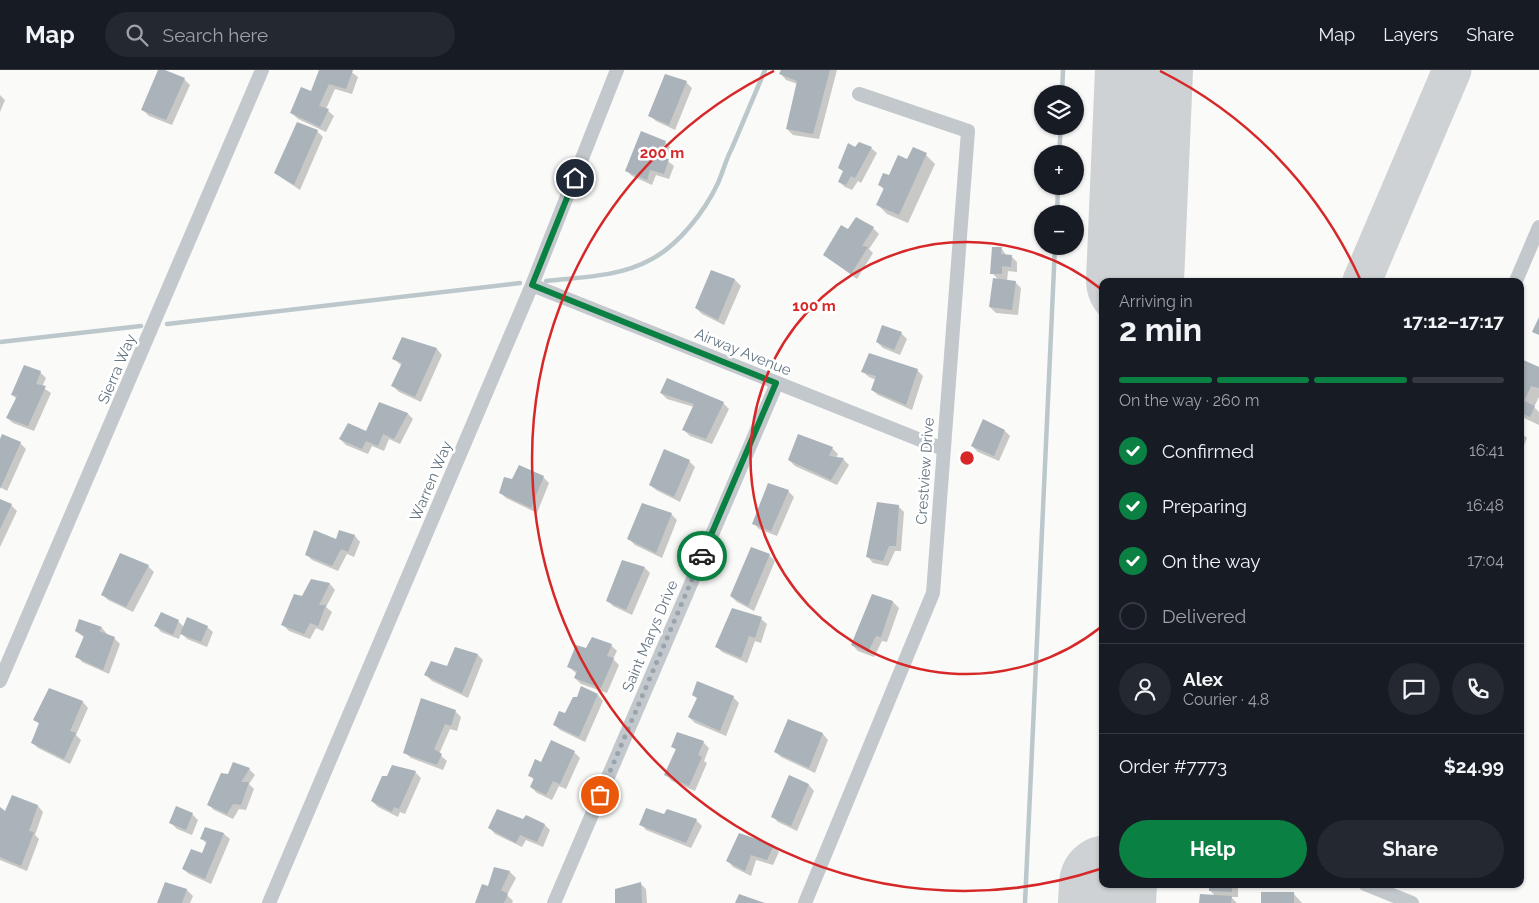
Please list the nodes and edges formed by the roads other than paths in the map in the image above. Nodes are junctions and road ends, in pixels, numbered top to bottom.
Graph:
1 (262, 70) edge
2 (618, 70) edge
3 (859, 94) dead end
4 (1539, 227) edge
5 (1517, 278) edge
6 (532, 285) junction
7 (776, 383) junction
8 (943, 449) junction
9 (0, 681) edge
10 (1376, 888) edge
11 (269, 903) edge
12 (554, 903) edge
13 (805, 903) edge
14 (1412, 903) edge

1 - 9 street, Sierra Way
2 - 6 street, Warren Way
3 - 8 street, Crestview Drive
4 - 5 street
6 - 7 street, Airway Avenue
6 - 11 street, Warren Way
7 - 8 street, Airway Avenue
7 - 12 street, Saint Marys Drive
8 - 13 street, Crestview Drive
10 - 14 street

